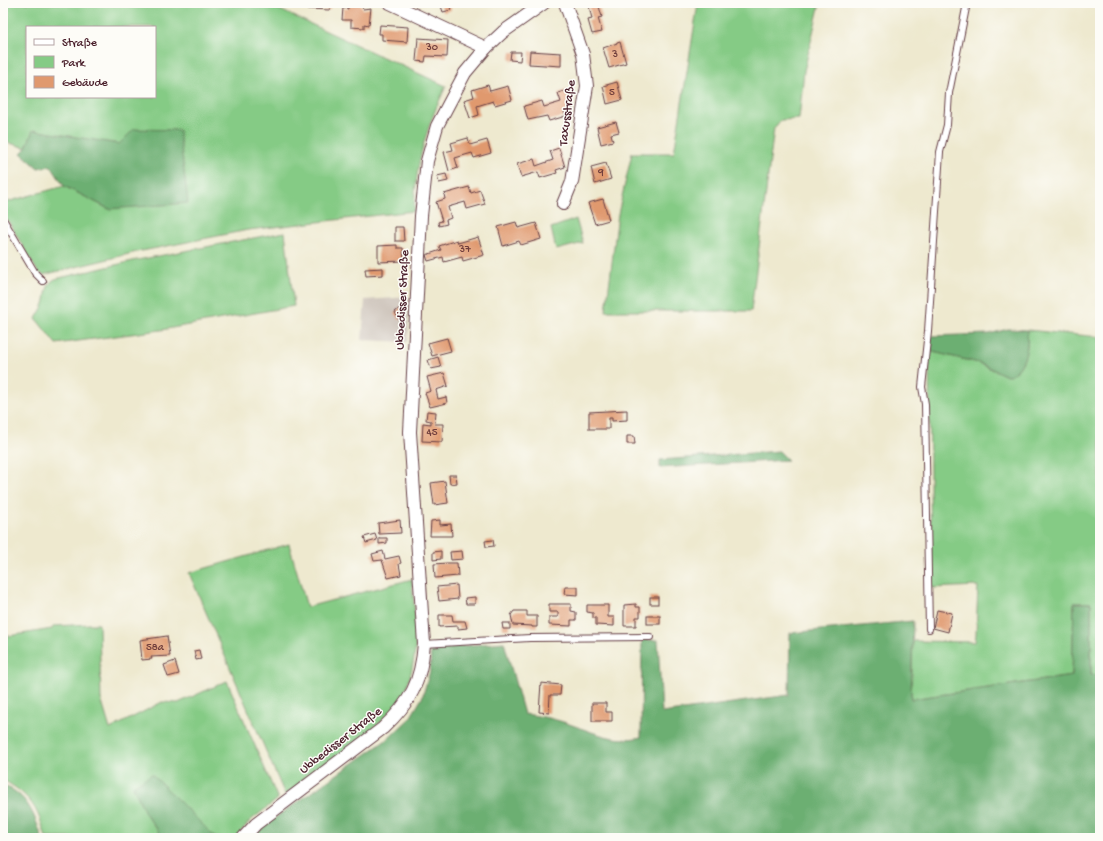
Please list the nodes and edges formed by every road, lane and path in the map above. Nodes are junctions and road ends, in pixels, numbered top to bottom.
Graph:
1 (390, 3) edge
2 (544, 3) edge
3 (565, 3) edge
4 (967, 3) edge
5 (486, 48) junction
6 (563, 204) dead end
7 (3, 219) edge
8 (44, 281) dead end
9 (928, 629) dead end
10 (650, 637) dead end
11 (424, 644) junction
12 (243, 838) edge

1 - 5 street
2 - 5 street, Ubbedisser Straße
3 - 6 street, Taxusstraße
4 - 9 lane
5 - 11 street, Ubbedisser Straße
7 - 8 lane
10 - 11 lane
11 - 12 street, Ubbedisser Straße

